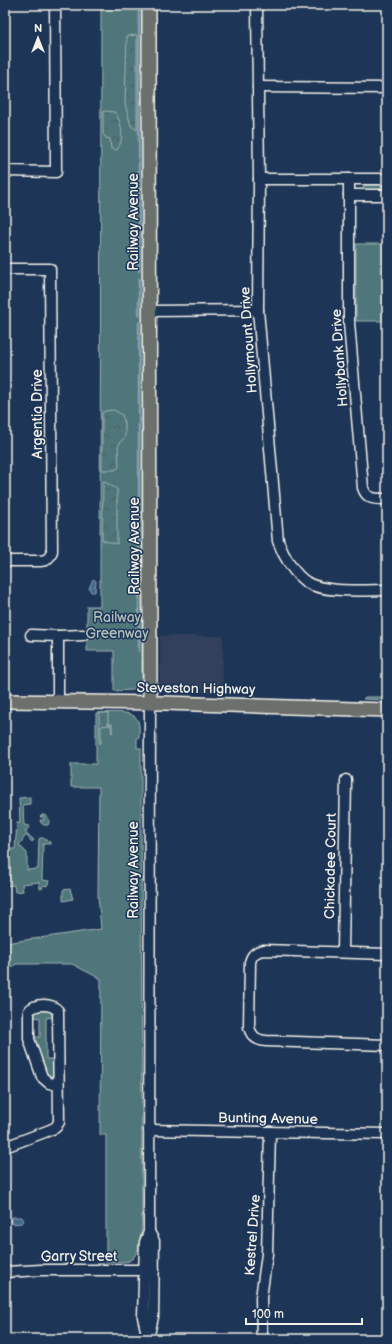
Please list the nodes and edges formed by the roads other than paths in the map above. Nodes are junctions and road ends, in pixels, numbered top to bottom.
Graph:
1 (54, 5) edge
2 (149, 5) edge
3 (257, 5) edge
4 (258, 88) junction
5 (387, 88) edge
6 (5, 172) edge
7 (259, 179) junction
8 (349, 179) junction
9 (387, 179) edge
10 (349, 195) junction
11 (387, 195) edge
12 (5, 269) edge
13 (258, 310) junction
14 (149, 311) junction
15 (387, 499) edge
16 (5, 561) edge
17 (387, 590) edge
18 (30, 635) dead end
19 (83, 635) dead end
20 (58, 636) junction
21 (5, 701) edge
22 (58, 702) junction
23 (150, 703) junction
24 (387, 710) edge
25 (346, 780) dead end
26 (343, 952) junction
27 (387, 954) edge
28 (387, 1045) edge
29 (58, 1085) junction
30 (149, 1130) junction
31 (270, 1132) junction
32 (387, 1134) edge
33 (5, 1147) edge
34 (149, 1270) junction
35 (5, 1272) edge
36 (148, 1338) edge
37 (262, 1339) edge

1 - 6 street
2 - 14 main road, Railway Avenue
3 - 4 street, Hollymount Drive
4 - 5 street
4 - 7 street, Hollymount Drive
7 - 8 street
7 - 13 street, Hollymount Drive
8 - 9 street
8 - 10 street, Hollybank Drive
10 - 11 street
10 - 15 street, Hollybank Drive
12 - 16 street, Argentia Drive
13 - 14 street
13 - 17 street, Hollymount Drive
14 - 23 main road, Railway Avenue
18 - 20 street
19 - 20 street
20 - 22 street
21 - 22 main road, Steveston Highway
22 - 23 main road, Steveston Highway
23 - 24 main road, Steveston Highway
23 - 30 street, Railway Avenue
25 - 26 street, Chickadee Court
26 - 27 street
26 - 28 street
29 - 29 street
29 - 33 street
30 - 31 street, Bunting Avenue
30 - 34 street, Railway Avenue
31 - 32 street, Bunting Avenue
31 - 37 street, Kestrel Drive
34 - 35 street, Garry Street
34 - 36 street, Railway Avenue

